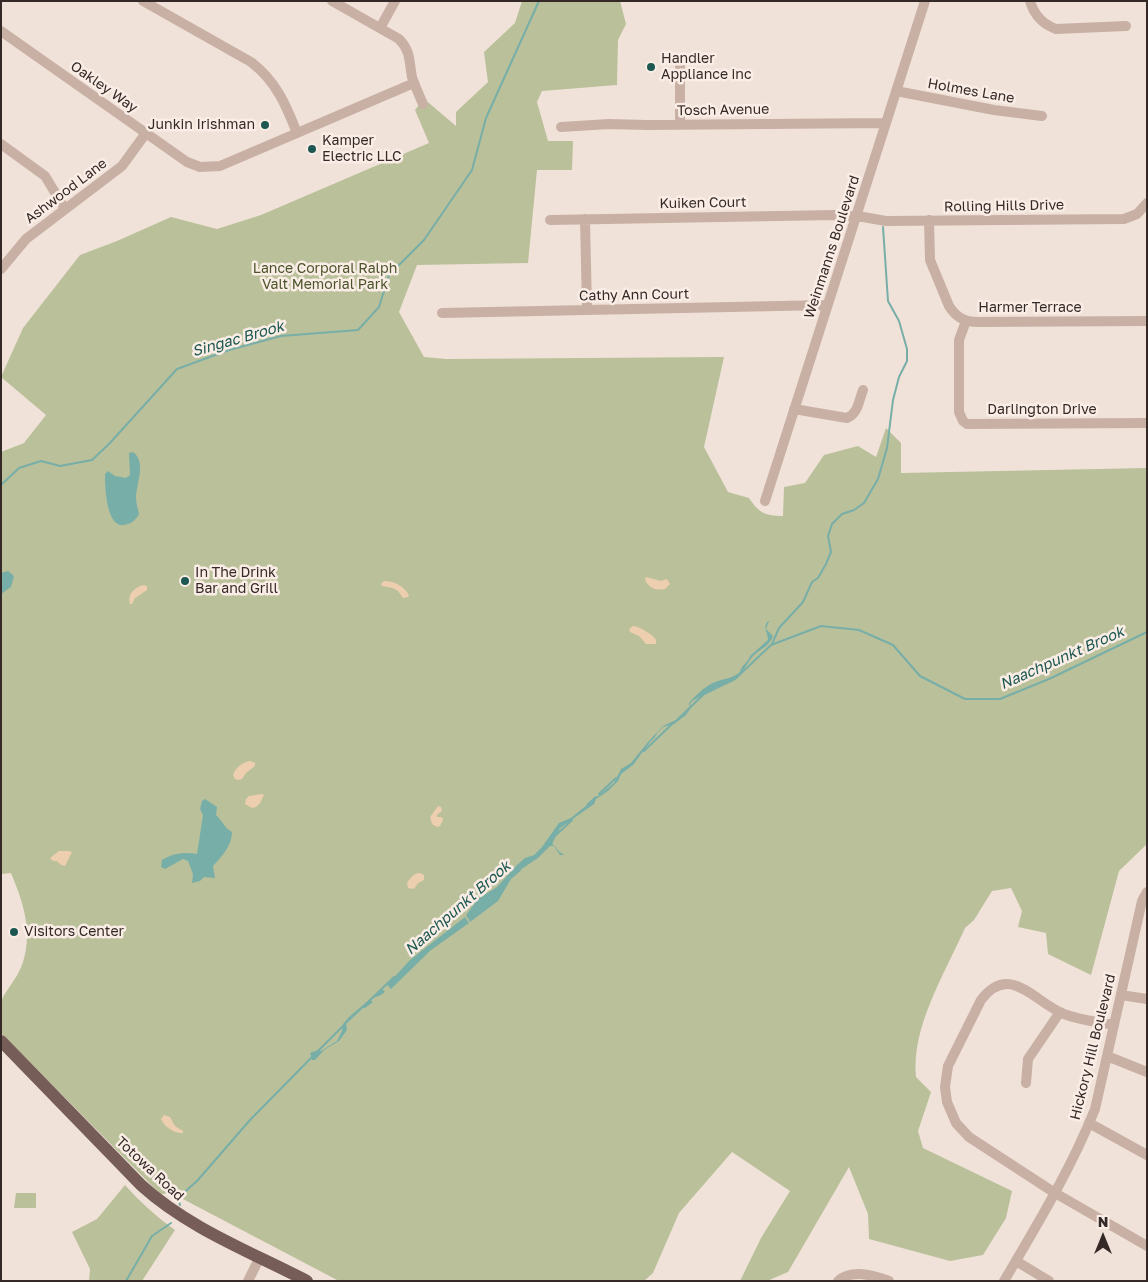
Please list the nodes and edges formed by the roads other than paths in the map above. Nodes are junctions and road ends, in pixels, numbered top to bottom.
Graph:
1 (143, 1) edge
2 (332, 1) edge
3 (395, 1) edge
4 (925, 1) edge
5 (1030, 1) edge
6 (1126, 26) dead end
7 (380, 28) junction
8 (1, 31) edge
9 (680, 60) dead end
10 (414, 83) junction
11 (896, 91) junction
12 (423, 104) dead end
13 (1042, 116) dead end
14 (886, 123) junction
15 (680, 125) junction
16 (561, 127) dead end
17 (146, 133) junction
18 (297, 133) junction
19 (1, 144) edge
20 (1147, 203) edge
21 (65, 209) junction
22 (856, 216) junction
23 (550, 220) dead end
24 (585, 220) junction
25 (929, 220) junction
26 (3, 264) edge
27 (827, 305) junction
28 (587, 310) junction
29 (442, 313) dead end
30 (966, 321) junction
31 (1147, 321) edge
32 (863, 390) dead end
33 (794, 409) junction
34 (1147, 423) edge
35 (765, 501) dead end
36 (1147, 892) edge
37 (1121, 995) junction
38 (1147, 1000) edge
39 (1060, 1012) junction
40 (1114, 1025) junction
41 (1, 1041) edge
42 (1107, 1056) junction
43 (1147, 1072) edge
44 (1026, 1083) dead end
45 (1089, 1122) junction
46 (1147, 1155) edge
47 (1055, 1193) junction
48 (1147, 1246) edge
49 (260, 1257) junction
50 (1016, 1260) junction
51 (248, 1281) edge
52 (307, 1281) edge
53 (838, 1281) edge
54 (889, 1281) edge
55 (1004, 1281) edge
56 (1049, 1281) edge

1 - 18 street
2 - 7 street
3 - 7 street
4 - 11 street, Weinmanns Boulevard
5 - 6 street
7 - 10 street
8 - 17 street, Oakley Way
9 - 15 street
10 - 12 street
10 - 18 street, Oakley Way
11 - 13 street, Holmes Lane
11 - 14 street, Weinmanns Boulevard
14 - 15 street, Tosch Avenue
14 - 22 street, Weinmanns Boulevard
15 - 16 street, Tosch Avenue
17 - 18 street, Oakley Way
17 - 21 street, Ashwood Lane
19 - 21 street
20 - 25 street, Rolling Hills Drive
21 - 26 street, Ashwood Lane
22 - 24 street, Kuiken Court
22 - 25 street, Rolling Hills Drive
22 - 27 street, Weinmanns Boulevard
23 - 24 street, Kuiken Court
24 - 28 street
25 - 30 street, Harmer Terrace
27 - 28 street, Cathy Ann Court
27 - 33 street, Weinmanns Boulevard
28 - 29 street, Cathy Ann Court
30 - 31 street, Harmer Terrace
30 - 34 street, Darlington Drive
32 - 33 street
33 - 35 street, Weinmanns Boulevard
36 - 37 street, Hickory Hill Boulevard
37 - 38 street
37 - 40 street, Hickory Hill Boulevard
39 - 40 street
39 - 44 street
39 - 47 street
40 - 42 street, Hickory Hill Boulevard
41 - 49 main road, Totowa Road
42 - 43 street
42 - 45 street, Hickory Hill Boulevard
45 - 46 street
45 - 47 street, Hickory Hill Boulevard
47 - 48 street
47 - 50 street, Hickory Hill Boulevard
49 - 51 street
49 - 52 main road, Totowa Road
50 - 55 street, Hickory Hill Boulevard
50 - 56 street
53 - 54 street

